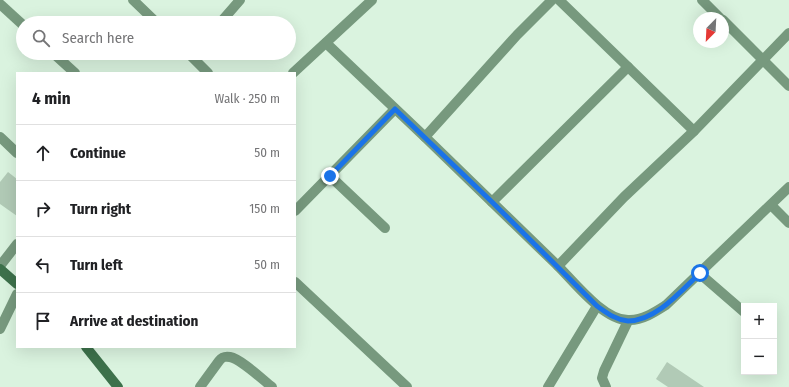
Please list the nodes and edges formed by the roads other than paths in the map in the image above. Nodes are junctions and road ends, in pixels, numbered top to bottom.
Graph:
1 (133, 0) edge
2 (240, 0) edge
3 (372, 0) edge
4 (552, 0) edge
5 (559, 0) edge
6 (702, 0) edge
7 (0, 4) edge
8 (714, 12) edge
9 (150, 16) edge
10 (226, 16) edge
11 (16, 19) edge
12 (729, 26) edge
13 (789, 33) edge
14 (326, 43) junction
15 (61, 60) edge
16 (196, 60) edge
17 (764, 60) junction
18 (628, 67) junction
19 (74, 72) edge
20 (207, 72) edge
21 (294, 72) edge
22 (789, 86) edge
23 (395, 109) junction
24 (694, 131) junction
25 (0, 137) edge
26 (426, 137) junction
27 (16, 152) edge
28 (330, 176) junction
29 (789, 187) edge
30 (492, 202) junction
31 (771, 205) junction
32 (296, 210) edge
33 (789, 222) edge
34 (385, 228) dead end
35 (16, 245) edge
36 (558, 266) junction
37 (0, 268) edge
38 (700, 273) junction
39 (16, 283) edge
40 (296, 283) edge
41 (16, 296) edge
42 (597, 306) junction
43 (741, 309) edge
44 (628, 321) junction
45 (0, 329) edge
46 (87, 348) edge
47 (118, 387) edge
48 (200, 387) edge
49 (272, 387) edge
50 (407, 387) edge
51 (548, 387) edge
52 (606, 387) edge

1 - 9 street
2 - 10 street
3 - 14 street
4 - 26 street
5 - 18 street
6 - 8 street
7 - 11 street
12 - 17 street
13 - 17 street
14 - 21 street
14 - 23 street
15 - 19 street
16 - 20 street
17 - 22 street
17 - 24 street
18 - 24 street
18 - 30 street
23 - 26 street
23 - 28 street
24 - 36 street
25 - 27 street
26 - 30 street
28 - 32 street
28 - 34 street
29 - 31 street
30 - 36 street
31 - 33 street
31 - 38 street
35 - 37 street
36 - 42 street
37 - 39 street
38 - 43 street
38 - 44 street
40 - 50 street
41 - 45 street
42 - 44 street
42 - 51 street
44 - 52 street
46 - 47 street
48 - 49 street

